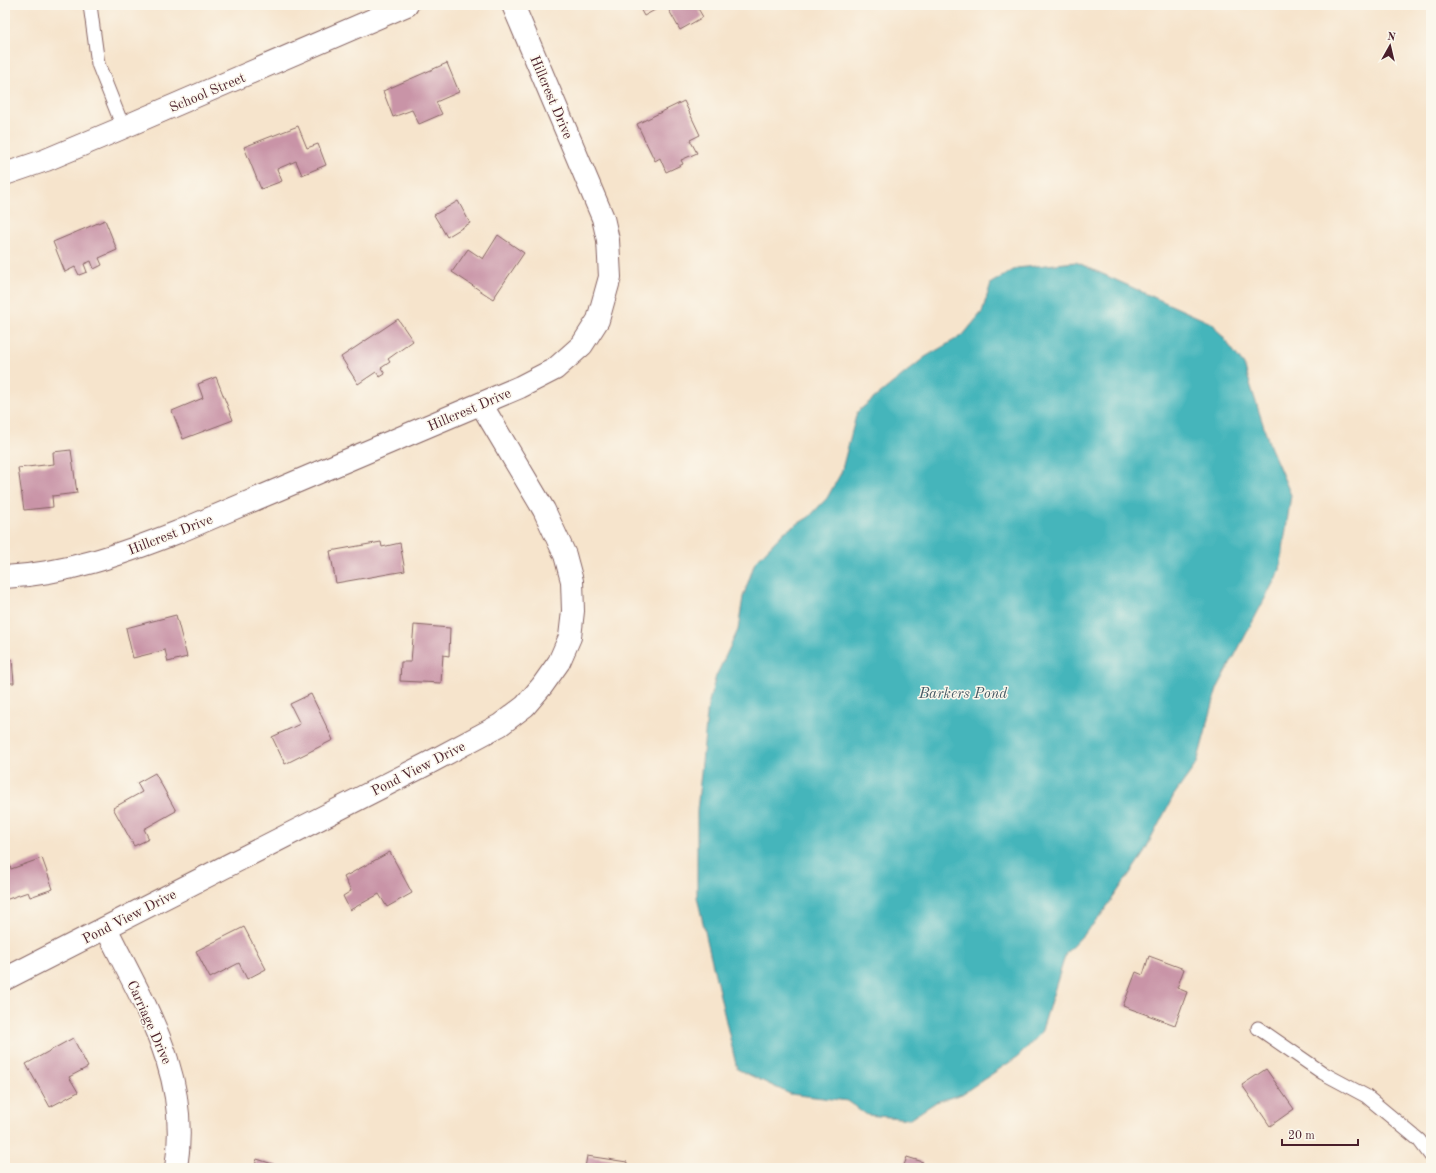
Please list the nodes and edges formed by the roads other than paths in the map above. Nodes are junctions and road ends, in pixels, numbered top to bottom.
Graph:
1 (90, 5) edge
2 (407, 5) edge
3 (513, 5) edge
4 (123, 128) junction
5 (5, 174) edge
6 (481, 404) junction
7 (5, 577) edge
8 (106, 928) junction
9 (5, 980) edge
10 (1258, 1028) dead end
11 (1431, 1156) edge
12 (176, 1168) edge

1 - 4 lane
2 - 4 street, School Street
3 - 6 street, Hillcrest Drive
4 - 5 street, School Street
6 - 7 street, Hillcrest Drive
6 - 8 street, Pond View Drive
8 - 9 street, Pond View Drive
8 - 12 street, Carriage Drive
10 - 11 lane

